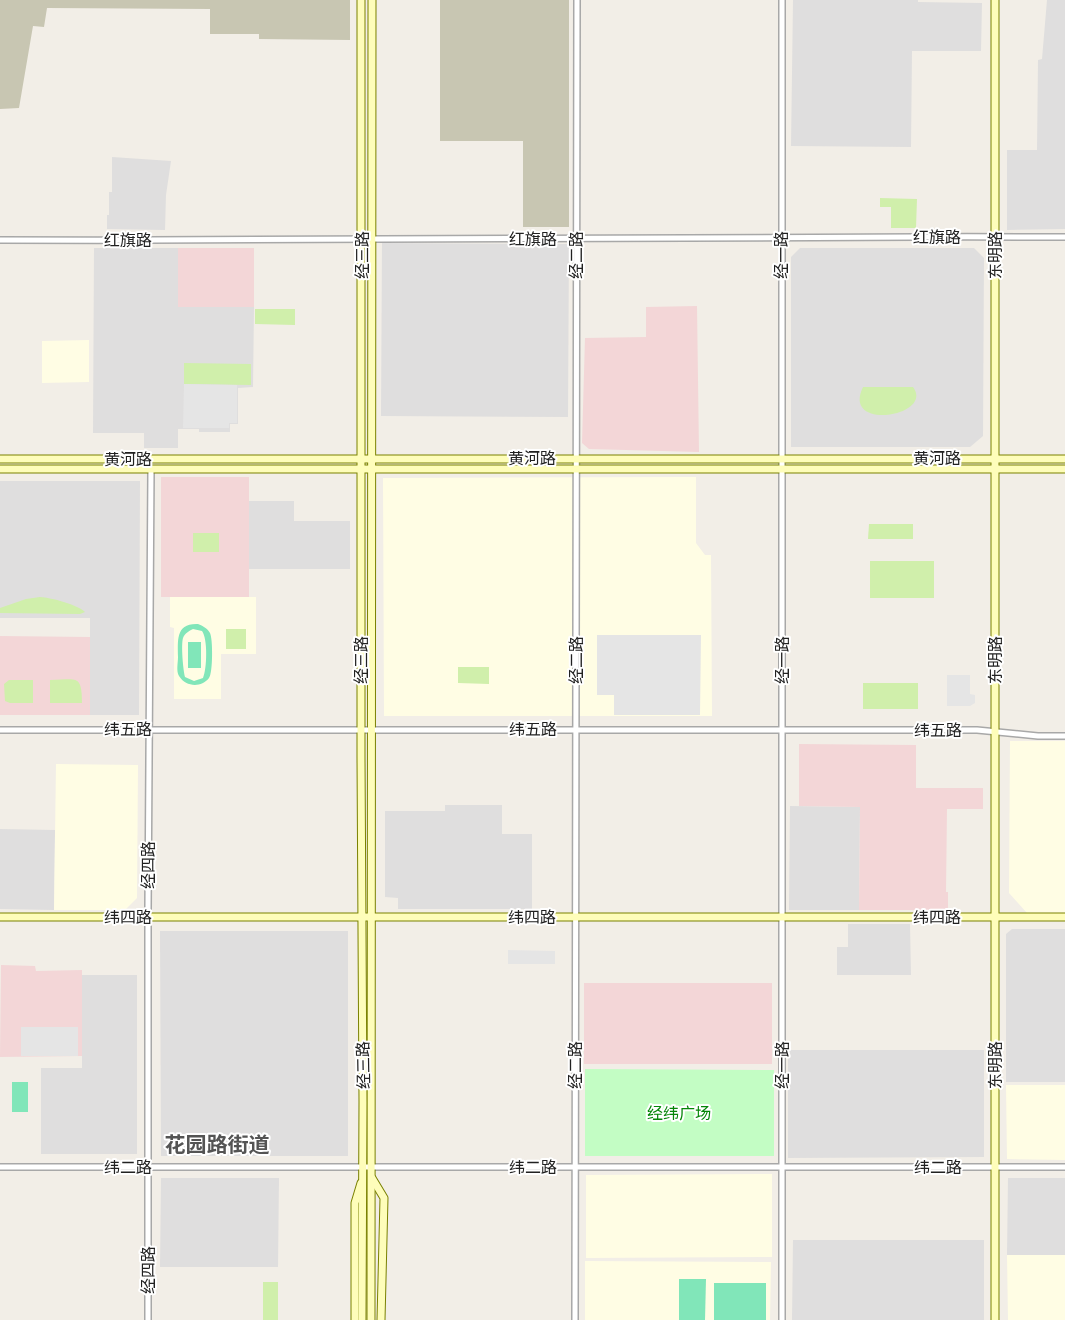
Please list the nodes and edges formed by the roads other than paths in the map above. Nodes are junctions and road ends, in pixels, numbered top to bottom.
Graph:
1 (361, 0) edge
2 (372, 0) edge
3 (577, 0) edge
4 (782, 0) edge
5 (995, 0) edge
6 (781, 237) junction
7 (995, 237) junction
8 (1065, 237) edge
9 (576, 238) junction
10 (0, 240) edge
11 (362, 240) junction
12 (372, 240) junction
13 (576, 458) junction
14 (782, 458) junction
15 (995, 458) junction
16 (1065, 458) edge
17 (0, 459) edge
18 (361, 459) junction
19 (372, 459) junction
20 (0, 469) edge
21 (361, 469) junction
22 (372, 469) junction
23 (576, 469) junction
24 (782, 469) junction
25 (995, 469) junction
26 (1065, 469) edge
27 (151, 470) junction
28 (149, 729) junction
29 (361, 729) junction
30 (372, 729) junction
31 (576, 729) junction
32 (782, 729) junction
33 (0, 730) edge
34 (995, 731) junction
35 (1065, 736) edge
36 (0, 917) edge
37 (148, 917) junction
38 (362, 917) junction
39 (372, 917) junction
40 (575, 917) junction
41 (782, 917) junction
42 (995, 917) junction
43 (1065, 917) edge
44 (148, 1167) junction
45 (363, 1167) junction
46 (372, 1167) junction
47 (574, 1167) junction
48 (782, 1167) junction
49 (995, 1167) junction
50 (1065, 1167) edge
51 (0, 1168) edge
52 (363, 1176) junction
53 (371, 1177) junction
54 (148, 1320) edge
55 (355, 1320) edge
56 (362, 1320) edge
57 (371, 1320) edge
58 (382, 1320) edge
59 (575, 1320) edge
60 (782, 1320) edge
61 (995, 1320) edge

1 - 11 main road, 经三路
2 - 12 main road, 经三路
3 - 9 street, 经二路
4 - 6 street, 经一路
5 - 7 main road, 东明路
6 - 7 street, 红旗路
6 - 9 street, 红旗路
6 - 14 street, 经一路
7 - 8 street, 红旗路
7 - 15 main road, 东明路
9 - 12 street, 红旗路
9 - 13 street, 经二路
10 - 11 street, 红旗路
11 - 12 street, 红旗路
11 - 18 main road, 经三路
12 - 19 main road, 经三路
13 - 14 main road, 黄河路
13 - 19 main road, 黄河路
13 - 23 street, 经二路
14 - 15 main road, 黄河路
14 - 24 street, 经一路
15 - 16 main road, 黄河路
15 - 25 main road, 东明路
17 - 18 main road, 黄河路
18 - 19 main road, 黄河路
18 - 21 main road, 经三路
19 - 22 main road, 经三路
20 - 27 main road, 黄河路
21 - 22 main road, 黄河路
21 - 27 main road, 黄河路
21 - 29 main road, 经三路
22 - 23 main road, 黄河路
22 - 30 main road, 经三路
23 - 24 main road, 黄河路
23 - 31 street, 经二路
24 - 25 main road, 黄河路
24 - 32 street, 经一路
25 - 26 main road, 黄河路
25 - 34 main road, 东明路
27 - 28 street, 经四路
28 - 29 street, 纬五路
28 - 33 street, 纬五路
28 - 37 street, 经四路
29 - 30 street, 纬五路
29 - 38 main road, 经三路
30 - 31 street, 纬五路
30 - 39 main road, 经三路
31 - 32 street, 纬五路
31 - 40 street, 经二路
32 - 34 street, 纬五路
32 - 41 street, 经一路
34 - 35 street, 纬五路
34 - 42 main road, 东明路
36 - 37 main road, 纬四路
37 - 38 main road, 纬四路
37 - 44 street, 经四路
38 - 39 main road, 纬四路
38 - 45 main road, 经三路
39 - 40 main road, 纬四路
39 - 46 main road, 经三路
40 - 41 main road, 纬四路
40 - 47 street, 经二路
41 - 42 main road, 纬四路
41 - 48 street, 经一路
42 - 43 main road, 纬四路
42 - 49 main road, 东明路
44 - 45 street, 纬二路
44 - 51 street, 纬二路
44 - 54 street, 经四路
45 - 46 street, 纬二路
45 - 52 main road, 经三路
46 - 47 street, 纬二路
46 - 53 main road, 经三路
47 - 48 street, 纬二路
47 - 59 street, 经二路
48 - 49 street, 纬二路
48 - 60 street, 经一路
49 - 50 street, 纬二路
49 - 61 main road, 东明路
52 - 55 main road
52 - 56 main road, 经三路
53 - 57 main road, 经三路
53 - 58 main road

